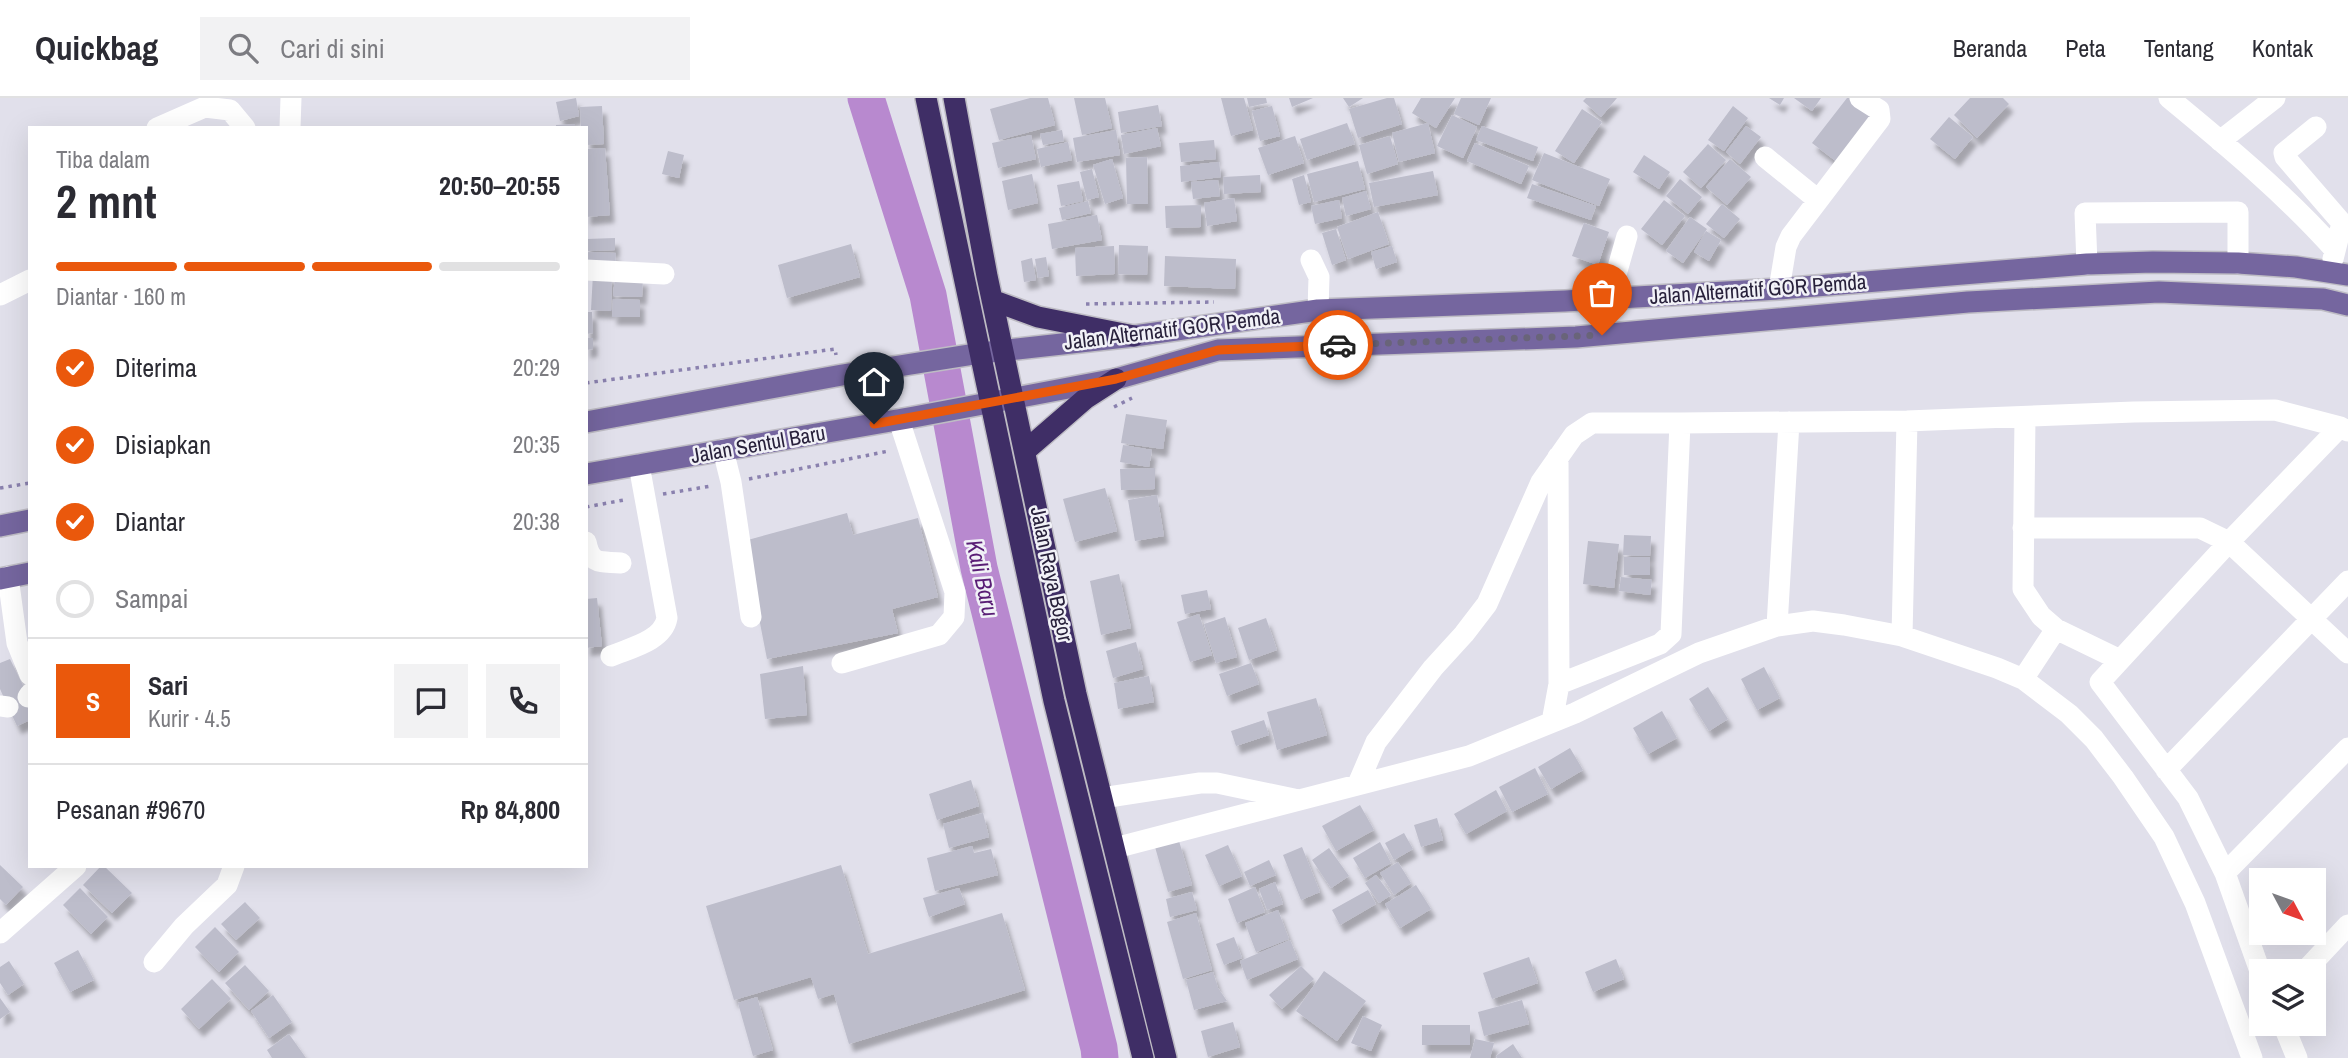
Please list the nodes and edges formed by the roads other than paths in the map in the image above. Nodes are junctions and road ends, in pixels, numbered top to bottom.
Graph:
1 (291, 98) edge
2 (926, 98) edge
3 (954, 98) edge
4 (1860, 98) edge
5 (2169, 98) edge
6 (2275, 98) edge
7 (162, 126) edge
8 (243, 126) edge
9 (290, 126) edge
10 (2316, 127) dead end
11 (2220, 141) junction
12 (1766, 157) dead end
13 (1818, 200) junction
14 (1627, 236) dead end
15 (2335, 250) junction
16 (1311, 260) dead end
17 (2238, 263) junction
18 (2087, 264) junction
19 (588, 271) edge
20 (2339, 273) edge
21 (664, 274) dead end
22 (28, 281) edge
23 (1779, 289) junction
24 (0, 295) edge
25 (1609, 299) junction
26 (992, 300) junction
27 (2348, 305) edge
28 (1318, 310) junction
29 (1134, 336) junction
30 (984, 353) junction
31 (1116, 379) junction
32 (1012, 398) junction
33 (981, 404) junction
34 (2025, 416) junction
35 (907, 418) junction
36 (1907, 421) junction
37 (588, 422) edge
38 (1788, 422) junction
39 (1680, 423) junction
40 (2344, 429) edge
41 (723, 450) junction
42 (1025, 452) junction
43 (1558, 457) junction
44 (639, 465) junction
45 (588, 474) edge
46 (28, 520) edge
47 (0, 526) edge
48 (2023, 528) junction
49 (2229, 542) junction
50 (588, 551) edge
51 (621, 563) dead end
52 (28, 573) edge
53 (4, 578) edge
54 (2348, 581) edge
55 (751, 617) dead end
56 (2311, 618) junction
57 (1777, 626) junction
58 (2056, 629) junction
59 (1902, 636) junction
60 (8, 645) edge
61 (2348, 653) edge
62 (611, 656) dead end
63 (2120, 660) junction
64 (842, 663) dead end
65 (28, 672) edge
66 (2023, 679) junction
67 (1559, 684) junction
68 (1552, 722) junction
69 (2348, 748) edge
70 (2166, 770) junction
71 (1358, 784) junction
72 (1102, 798) junction
73 (1299, 800) junction
74 (1115, 848) junction
75 (74, 868) edge
76 (233, 868) edge
77 (2225, 873) junction
78 (2348, 925) edge
79 (0, 933) edge
80 (1140, 947) junction
81 (1117, 953) junction
82 (2256, 959) edge
83 (2316, 959) edge
84 (154, 962) dead end
85 (2288, 1036) edge
86 (1143, 1058) edge
87 (1166, 1058) edge
88 (2252, 1058) edge
89 (2297, 1058) edge

1 - 9 street
2 - 30 highway, Jalan Raya Bogor
3 - 26 highway, Jalan Raya Bogor
4 - 13 street
5 - 11 street
6 - 11 street
7 - 8 street
10 - 15 street
11 - 15 street
12 - 13 street
13 - 23 street
14 - 25 street
15 - 20 street
16 - 28 street
17 - 18 main road, Jalan Alternatif GOR Pemda
17 - 18 street
17 - 20 main road, Jalan Alternatif GOR Pemda
18 - 23 main road, Jalan Alternatif GOR Pemda
19 - 21 street
22 - 24 street
23 - 25 main road, Jalan Alternatif GOR Pemda
25 - 28 main road, Jalan Alternatif GOR Pemda
26 - 29 highway
26 - 30 highway, Jalan Raya Bogor
27 - 31 main road, Jalan Alternatif GOR Pemda
28 - 29 main road, Jalan Alternatif GOR Pemda
29 - 30 main road, Jalan Alternatif GOR Pemda
30 - 32 highway, Jalan Raya Bogor
30 - 33 highway, Jalan Raya Bogor
30 - 37 main road
31 - 32 main road, Jalan Alternatif GOR Pemda
31 - 42 highway
32 - 33 main road, Jalan Sentul Baru
32 - 42 highway, Jalan Raya Bogor
33 - 35 main road, Jalan Sentul Baru
33 - 81 highway, Jalan Raya Bogor
34 - 36 street
34 - 40 street
34 - 48 street
35 - 41 main road, Jalan Sentul Baru
35 - 64 street
36 - 38 street
36 - 59 street
38 - 39 street
38 - 57 street
39 - 43 street
39 - 67 street
40 - 49 street
41 - 44 main road, Jalan Sentul Baru
41 - 55 street
42 - 72 highway, Jalan Raya Bogor
43 - 67 street
43 - 71 street
44 - 45 main road, Jalan Sentul Baru
44 - 62 street
46 - 47 main road
48 - 49 street
48 - 58 street
49 - 56 street
49 - 63 street
50 - 51 street
52 - 53 main road
53 - 60 street
54 - 56 street
56 - 61 street
56 - 70 street
57 - 59 street
57 - 68 street
58 - 63 street
58 - 66 street
59 - 66 street
60 - 65 street
63 - 70 street
66 - 88 street
67 - 68 street
68 - 71 street
69 - 77 street
70 - 77 street
71 - 73 street
72 - 73 street
72 - 74 highway, Jalan Raya Bogor
73 - 74 street
74 - 80 highway, Jalan Raya Bogor
75 - 79 street
76 - 84 street
77 - 82 street
78 - 83 street
80 - 81 highway
80 - 87 highway, Jalan Raya Bogor
81 - 86 highway, Jalan Raya Bogor
85 - 89 street

